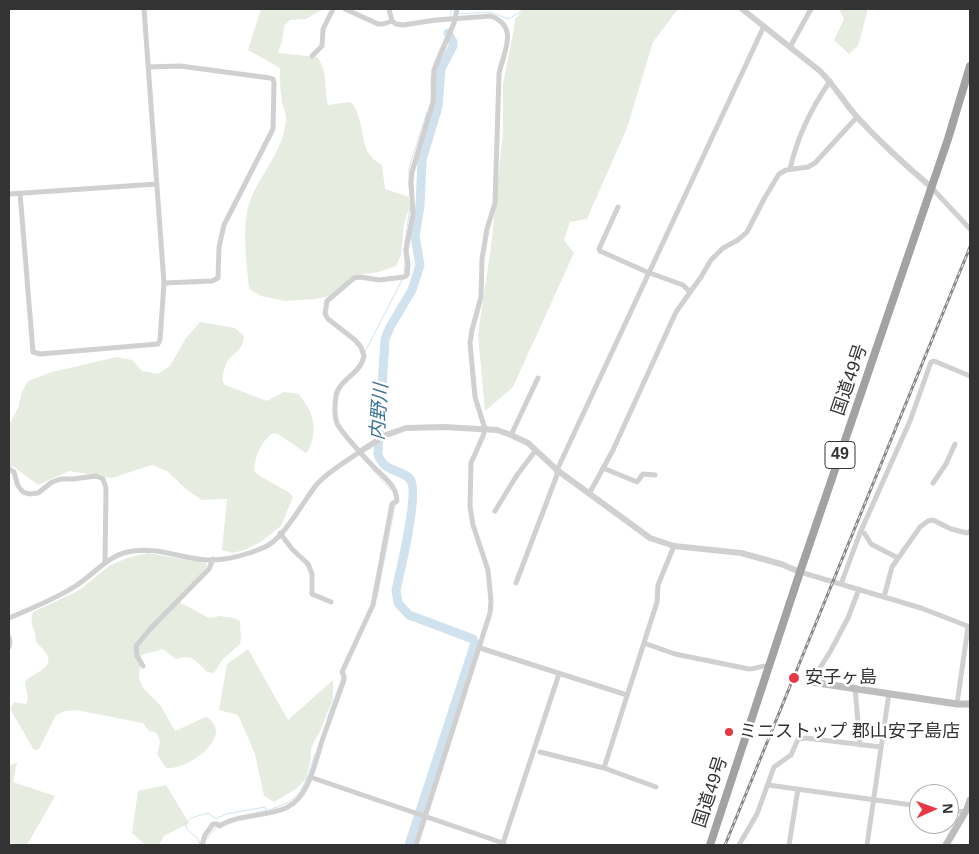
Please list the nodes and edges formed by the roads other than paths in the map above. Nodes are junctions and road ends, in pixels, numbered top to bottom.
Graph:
1 (144, 9) edge
2 (333, 9) edge
3 (345, 9) edge
4 (389, 9) edge
5 (457, 9) edge
6 (742, 9) edge
7 (811, 9) edge
8 (456, 18) junction
9 (392, 21) junction
10 (764, 26) junction
11 (790, 47) junction
12 (312, 56) dead end
13 (970, 66) edge
14 (148, 68) junction
15 (830, 81) junction
16 (857, 116) junction
17 (790, 169) junction
18 (157, 184) junction
19 (931, 187) junction
20 (20, 193) junction
21 (9, 194) edge
22 (618, 207) dead end
23 (970, 229) edge
24 (649, 272) junction
25 (164, 283) junction
26 (690, 292) junction
27 (970, 376) edge
28 (538, 378) dead end
29 (485, 429) junction
30 (511, 435) junction
31 (955, 444) dead end
32 (536, 450) junction
33 (361, 451) junction
34 (604, 468) junction
35 (9, 469) edge
36 (558, 470) junction
37 (655, 475) dead end
38 (933, 483) dead end
39 (589, 494) junction
40 (496, 511) dead end
41 (860, 531) junction
42 (970, 531) edge
43 (280, 533) junction
44 (674, 546) junction
45 (898, 558) junction
46 (213, 560) junction
47 (106, 562) junction
48 (800, 572) junction
49 (516, 583) dead end
50 (841, 584) junction
51 (859, 589) junction
52 (884, 597) junction
53 (332, 602) dead end
54 (9, 618) edge
55 (969, 627) edge
56 (9, 637) edge
57 (644, 643) junction
58 (9, 647) edge
59 (480, 648) junction
60 (143, 666) dead end
61 (768, 666) junction
62 (559, 674) junction
63 (811, 682) joint
64 (855, 688) junction
65 (889, 693) junction
66 (627, 695) junction
67 (957, 704) junction
68 (970, 704) edge
69 (860, 745) junction
70 (881, 748) junction
71 (540, 752) dead end
72 (604, 768) junction
73 (310, 777) junction
74 (768, 785) junction
75 (656, 787) dead end
76 (798, 789) junction
77 (874, 800) junction
78 (970, 800) edge
79 (909, 805) edge
80 (967, 810) edge
81 (426, 816) junction
82 (504, 844) edge
83 (202, 845) edge
84 (416, 845) edge
85 (710, 845) edge
86 (739, 845) edge
87 (789, 845) edge
88 (867, 845) edge
89 (946, 845) edge

1 - 14 street
2 - 12 street
3 - 9 street
4 - 9 street
5 - 8 street
6 - 10 street
7 - 11 street
8 - 9 street
8 - 29 street
8 - 33 street
10 - 11 street
10 - 24 street
11 - 15 street
13 - 19 highway, 国道49号 / 49
14 - 18 street
14 - 25 street
15 - 16 street
15 - 17 street
16 - 17 street
16 - 19 street
17 - 26 street
18 - 20 street
18 - 25 street
19 - 23 street
19 - 48 highway, 国道49号 / 49
20 - 21 street
20 - 25 street
22 - 24 street
24 - 26 street
24 - 36 street
26 - 34 street
27 - 41 street
28 - 30 street
29 - 30 street
29 - 33 street
29 - 59 street
30 - 32 street
31 - 38 street
32 - 36 street
32 - 40 street
33 - 43 street
33 - 73 street
34 - 37 street
34 - 39 street
35 - 47 street
36 - 39 street
36 - 49 street
39 - 44 street
41 - 45 street
41 - 50 street
42 - 45 street
43 - 46 street
43 - 53 street
44 - 48 street
44 - 57 street
45 - 52 street
46 - 47 street
46 - 60 street
47 - 54 street
48 - 50 street
48 - 61 highway, 国道49号 / 49
50 - 51 street
51 - 52 street
51 - 63 street
52 - 55 street
55 - 67 street
56 - 58 street
57 - 61 street
57 - 66 street
59 - 62 street
59 - 81 street
61 - 85 highway, 国道49号 / 49
62 - 66 street
62 - 82 street
63 - 64 main road
64 - 65 main road
64 - 69 street
65 - 67 main road
65 - 70 street
66 - 72 street
67 - 68 main road
69 - 70 street
69 - 74 street
70 - 77 street
71 - 72 street
72 - 75 street
73 - 81 street
73 - 83 street
74 - 76 street
74 - 86 street
76 - 77 street
76 - 87 street
77 - 79 street
77 - 88 street
78 - 80 main road
80 - 89 main road
81 - 82 street
81 - 84 street

